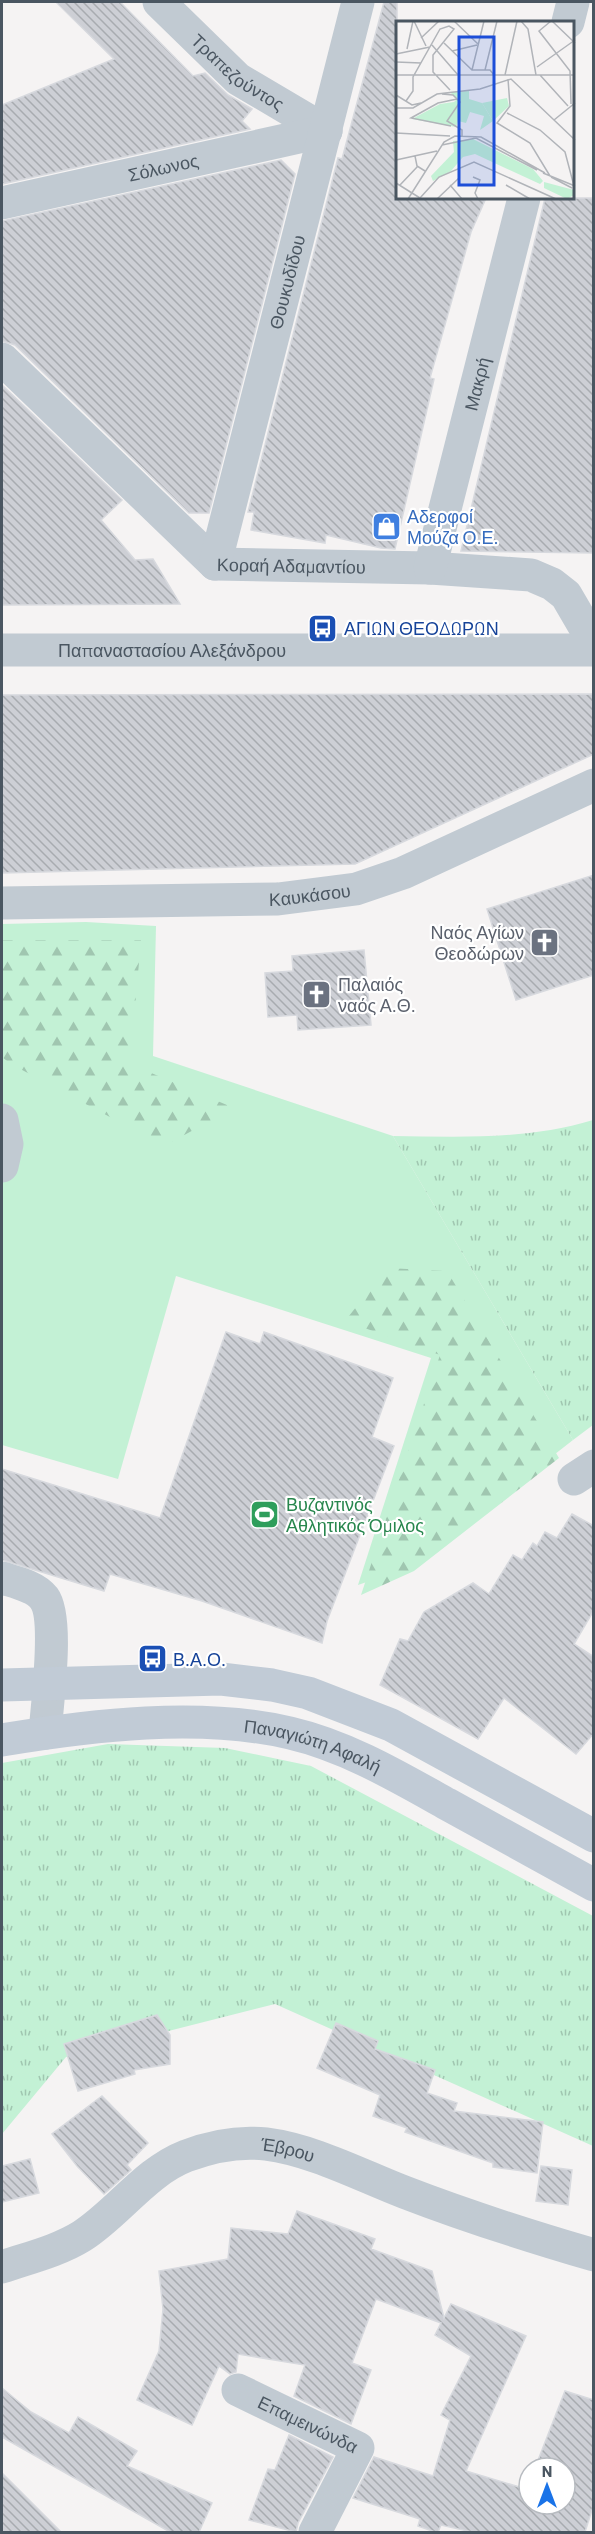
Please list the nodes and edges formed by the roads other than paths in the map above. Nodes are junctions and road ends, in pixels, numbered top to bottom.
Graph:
1 (159, 2) edge
2 (358, 2) edge
3 (573, 2) edge
4 (568, 21) edge
5 (326, 131) junction
6 (523, 200) edge
7 (2, 203) edge
8 (2, 359) edge
9 (215, 564) junction
10 (430, 568) junction
11 (594, 643) edge
12 (2, 650) edge
13 (594, 650) edge
14 (594, 784) edge
15 (2, 903) edge
16 (2, 1120) edge
17 (2, 1166) edge
18 (2, 1578) edge
19 (48, 1682) junction
20 (2, 1685) edge
21 (45, 1733) junction
22 (2, 1740) edge
23 (594, 1836) edge
24 (594, 1885) edge
25 (594, 2255) edge
26 (2, 2267) edge
27 (238, 2390) dead end
28 (315, 2532) edge

1 - 5 street, Τραπεζούντος
2 - 5 street, Θουκυδίδου
3 - 4 street
5 - 7 street, Σόλωνος
5 - 9 street, Θουκυδίδου
6 - 10 street, Μακρή
8 - 9 street, Κοραή Αδαμαντίου
9 - 10 street, Κοραή Αδαμαντίου
10 - 11 street, Κοραή Αδαμαντίου
12 - 13 street, Παπαναστασίου Αλεξάνδρου
14 - 15 street, Καυκάσου
16 - 17 street
18 - 19 street
19 - 20 street
19 - 21 street
19 - 23 street
21 - 22 street, Παναγιώτη Αφαλή
21 - 24 street, Παναγιώτη Αφαλή
25 - 26 street, Έβρου
27 - 28 street, Επαμεινώνδα

